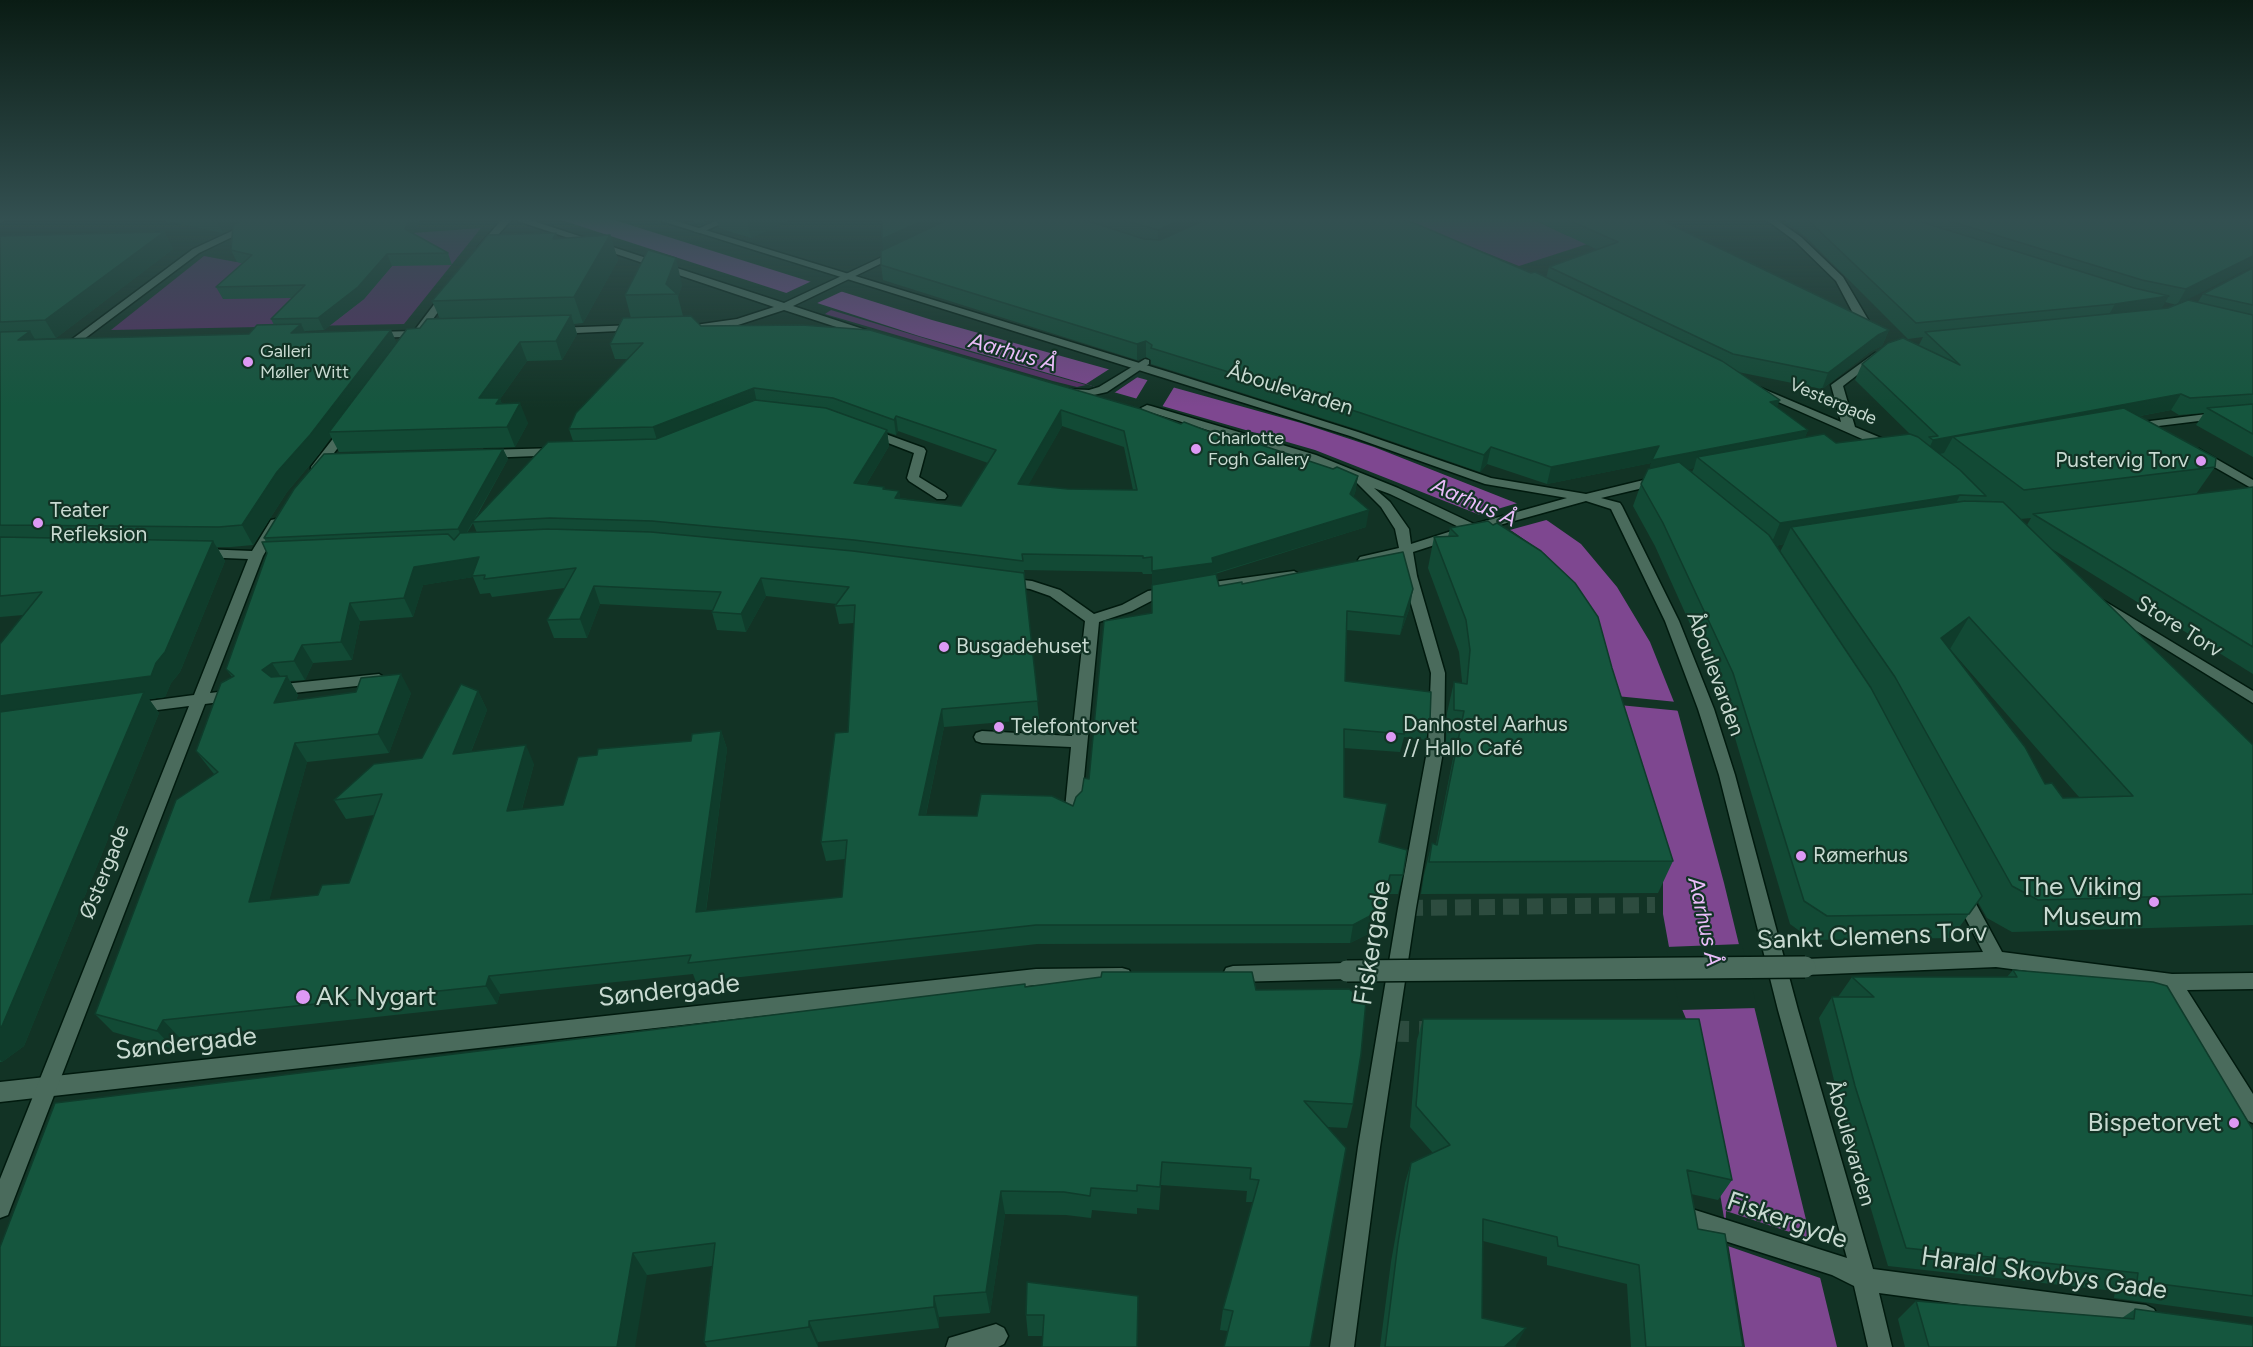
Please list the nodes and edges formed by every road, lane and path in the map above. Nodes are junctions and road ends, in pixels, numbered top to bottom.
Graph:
1 (154, 281) edge
2 (457, 281) edge
3 (704, 281) edge
4 (838, 281) edge
5 (848, 281) edge
6 (1841, 281) edge
7 (783, 307) junction
8 (1850, 322) edge
9 (689, 327) edge
10 (645, 328) edge
11 (542, 331) edge
12 (440, 333) edge
13 (369, 335) edge
14 (875, 337) edge
15 (413, 339) junction
16 (96, 343) edge
17 (1880, 353) edge
18 (1138, 367) junction
19 (1744, 384) edge
20 (1059, 390) edge
21 (1147, 408) dead end
22 (2253, 414) edge
23 (356, 417) edge
24 (2147, 424) junction
25 (853, 426) edge
26 (1849, 428) junction
27 (2117, 428) edge
28 (2170, 437) edge
29 (1832, 439) edge
30 (2190, 449) edge
31 (572, 451) edge
32 (1901, 451) edge
33 (468, 454) edge
34 (1352, 474) junction
35 (1674, 477) edge
36 (306, 480) edge
37 (2253, 485) edge
38 (941, 496) dead end
39 (1588, 498) junction
40 (280, 516) edge
41 (1475, 527) junction
42 (1406, 550) junction
43 (193, 553) edge
44 (261, 556) junction
45 (1350, 563) edge
46 (1304, 573) edge
47 (998, 581) edge
48 (1092, 619) junction
49 (2143, 647) edge
50 (393, 678) edge
51 (284, 688) edge
52 (236, 694) edge
53 (2253, 698) edge
54 (200, 699) junction
55 (123, 710) edge
56 (982, 737) dead end
57 (1078, 742) junction
58 (1073, 809) edge
59 (1955, 881) edge
60 (1996, 959) junction
61 (1215, 974) edge
62 (1143, 976) edge
63 (2253, 981) edge
64 (2172, 982) junction
65 (46, 1087) junction
66 (0, 1092) edge
67 (2253, 1113) edge
68 (0, 1206) edge
69 (1692, 1220) edge
70 (1864, 1279) junction
71 (2170, 1320) edge
72 (996, 1336) dead end
73 (958, 1347) edge
74 (1342, 1347) edge
75 (1880, 1347) edge

1 - 16 street
2 - 15 street
3 - 7 street
4 - 7 street
5 - 18 street, Åboulevarden
6 - 8 street
7 - 9 street
7 - 14 street
10 - 11 street
12 - 15 street
13 - 15 street
17 - 26 street
18 - 20 street
18 - 39 street, Åboulevarden
19 - 26 street, Vestergade
21 - 34 street
22 - 24 street
23 - 36 street
24 - 27 street
24 - 28 street
25 - 38 street
26 - 29 street
26 - 32 street, Vestergade
30 - 37 street
31 - 33 street
34 - 41 street
34 - 42 street, Fiskergade
35 - 39 street
39 - 41 street
39 - 70 street, Åboulevarden
40 - 44 street, Østergade
41 - 42 street
42 - 45 street
42 - 74 street, Fiskergade
43 - 44 street
44 - 54 street, Østergade
46 - 48 street
47 - 48 street
48 - 57 street
49 - 53 street, Store Torv
50 - 51 street
52 - 54 street
54 - 55 street
54 - 65 street, Østergade
56 - 57 street
57 - 58 street
59 - 60 street
60 - 61 street, Sankt Clemens Torv, bridge
60 - 64 street, Sankt Clemens Torv
62 - 65 street, Søndergade
63 - 64 street, Sankt Clemens Torv
64 - 67 street
65 - 66 street, Søndergade
65 - 68 street, Østergade
69 - 70 street, Fiskergyde
70 - 71 street, Harald Skovbys Gade
70 - 75 street, Åboulevarden
72 - 73 street

